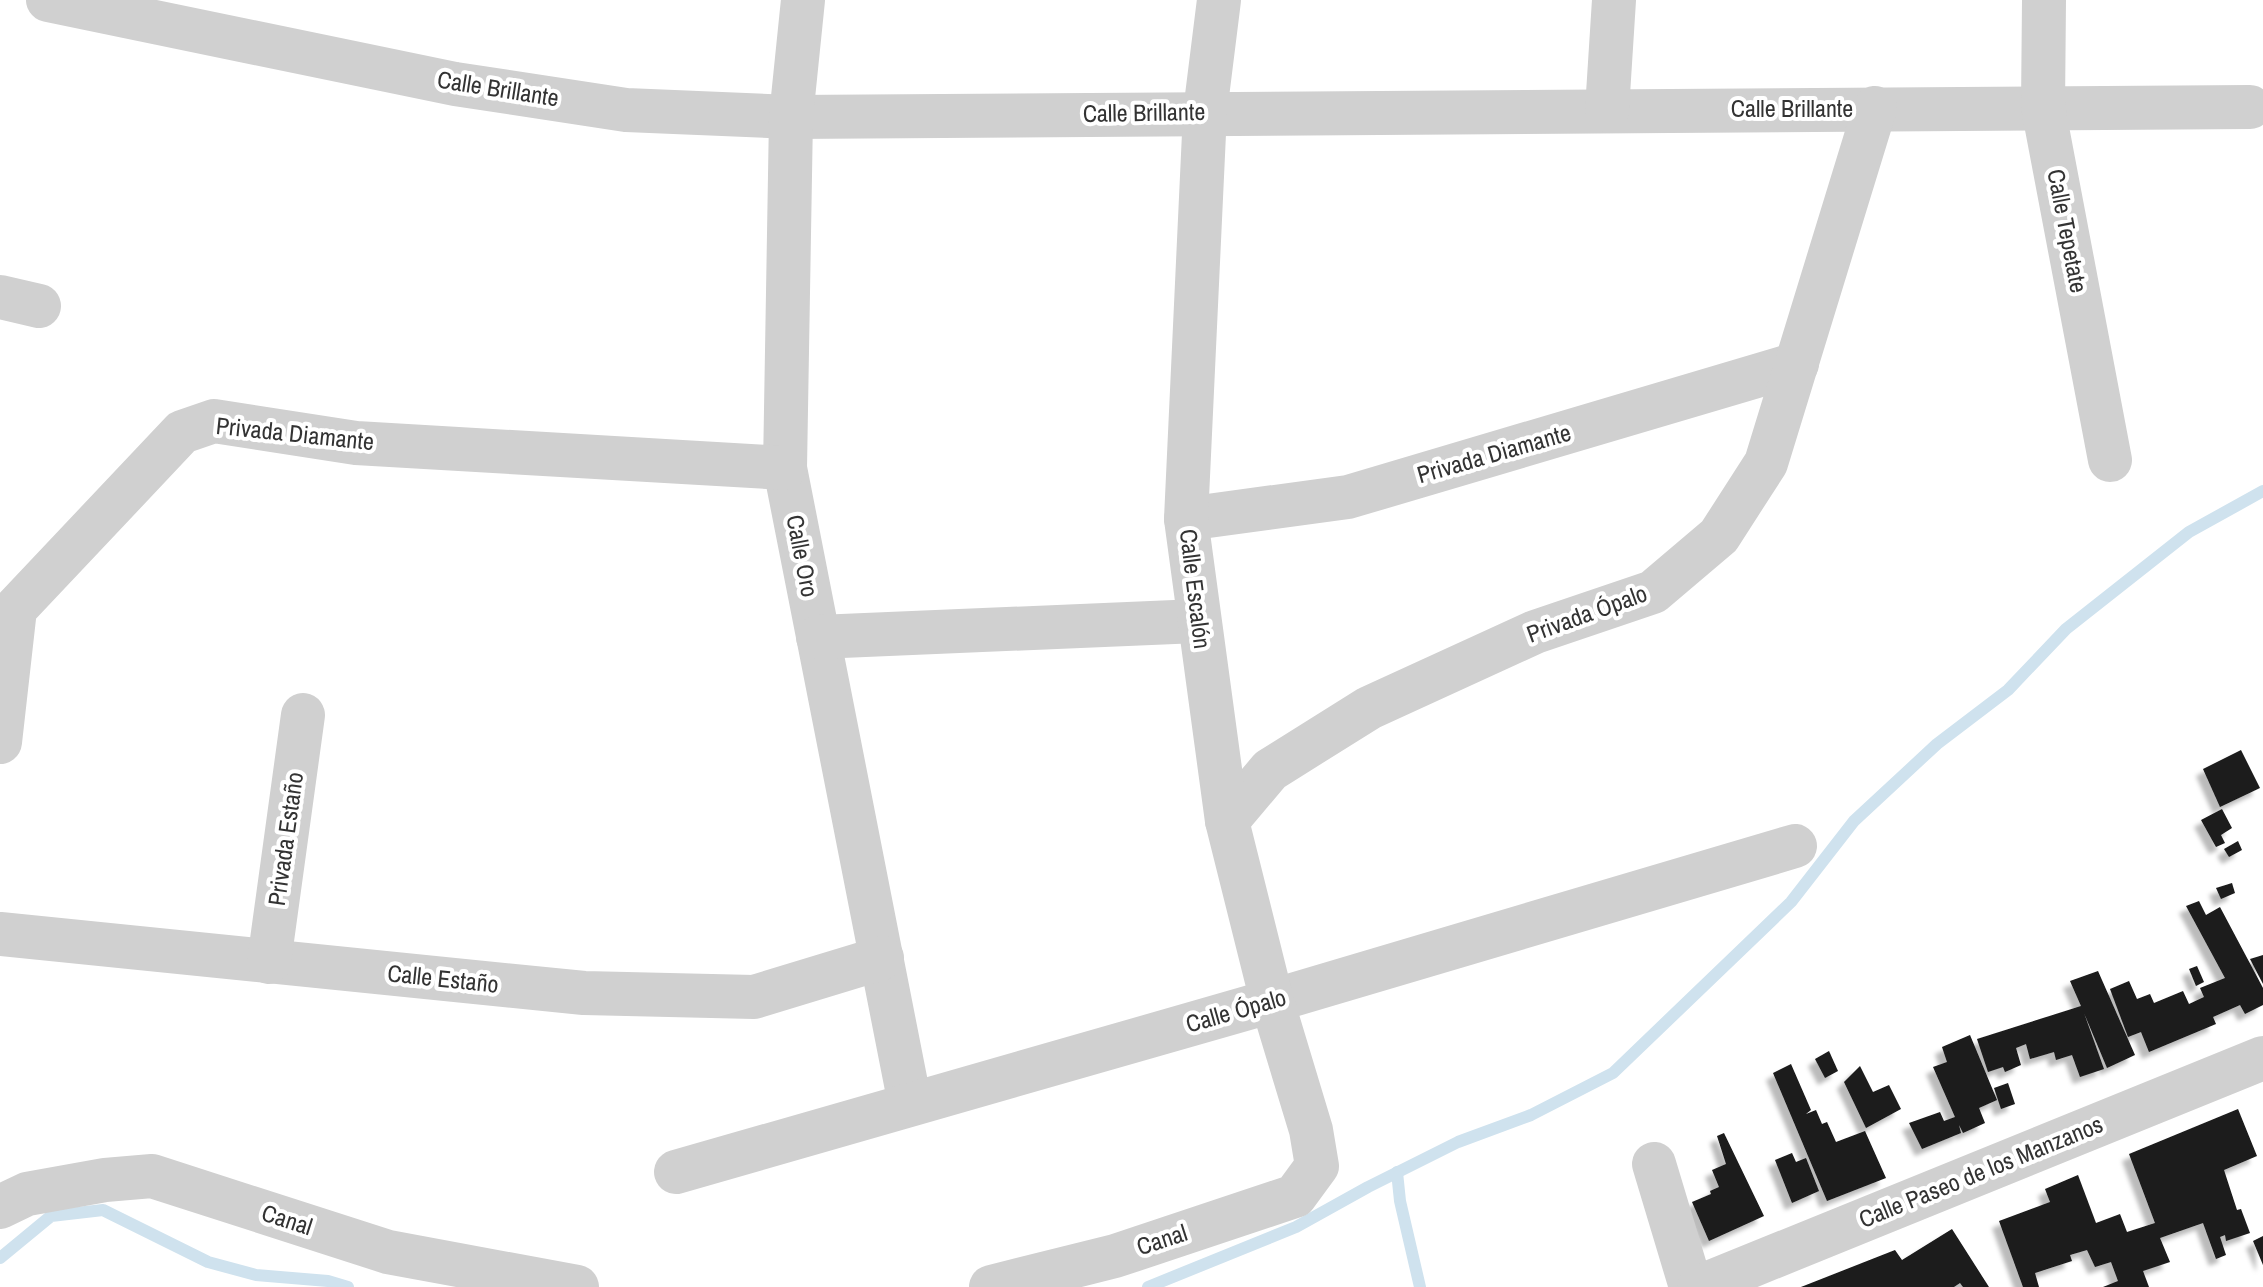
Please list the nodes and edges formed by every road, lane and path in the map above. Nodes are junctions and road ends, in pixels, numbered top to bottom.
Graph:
1 (48, 0) edge
2 (803, 0) edge
3 (1219, 0) edge
4 (1614, 0) edge
5 (2044, 0) edge
6 (215, 16) edge
7 (2043, 107) junction
8 (2250, 107) dead end
9 (1875, 108) junction
10 (1607, 110) junction
11 (1205, 112) junction
12 (791, 117) junction
13 (1797, 364) junction
14 (2110, 460) dead end
15 (785, 468) junction
16 (1186, 519) junction
17 (7, 607) edge
18 (1198, 621) junction
19 (818, 637) junction
20 (303, 715) dead end
21 (0, 742) edge
22 (1227, 821) junction
23 (1795, 846) dead end
24 (0, 934) edge
25 (882, 958) junction
26 (269, 962) junction
27 (1272, 1001) junction
28 (2263, 1058) edge
29 (910, 1104) junction
30 (1654, 1164) dead end
31 (1317, 1166) joint
32 (676, 1172) dead end
33 (0, 1207) edge
34 (577, 1287) edge
35 (991, 1287) edge
36 (1691, 1287) edge
37 (1699, 1287) edge

1 - 6 street, Calle Brillante
2 - 12 street, Calle Oro
3 - 11 street, Calle Escalón
4 - 10 street
5 - 7 street, Calle Tepetate
6 - 12 street, Calle Brillante
7 - 8 street, Calle Brillante
7 - 9 street, Calle Brillante
7 - 14 street, Calle Tepetate
9 - 10 street, Calle Brillante
9 - 13 street, Privada Ópalo
10 - 11 street, Calle Brillante
11 - 12 street, Calle Brillante
11 - 16 street, Calle Escalón
12 - 15 street, Calle Oro
13 - 16 street, Privada Diamante
13 - 22 street, Privada Ópalo
15 - 17 street, Privada Diamante
15 - 19 street, Calle Oro
16 - 18 street, Calle Escalón
17 - 21 street, Privada Diamante
18 - 19 street
18 - 22 street, Calle Escalón
19 - 25 street, Calle Oro
20 - 26 street, Privada Estaño
22 - 27 street, Calle Escalón
23 - 27 street, Calle Ópalo
24 - 26 street, Calle Estaño
25 - 26 street, Calle Estaño
25 - 29 street, Calle Oro
27 - 29 street, Calle Ópalo
27 - 31 street, Calle Escalón
28 - 37 street, Calle Paseo de los Manzanos
29 - 32 street, Calle Ópalo
30 - 36 street
31 - 35 street, Canal
33 - 34 street, Canal

